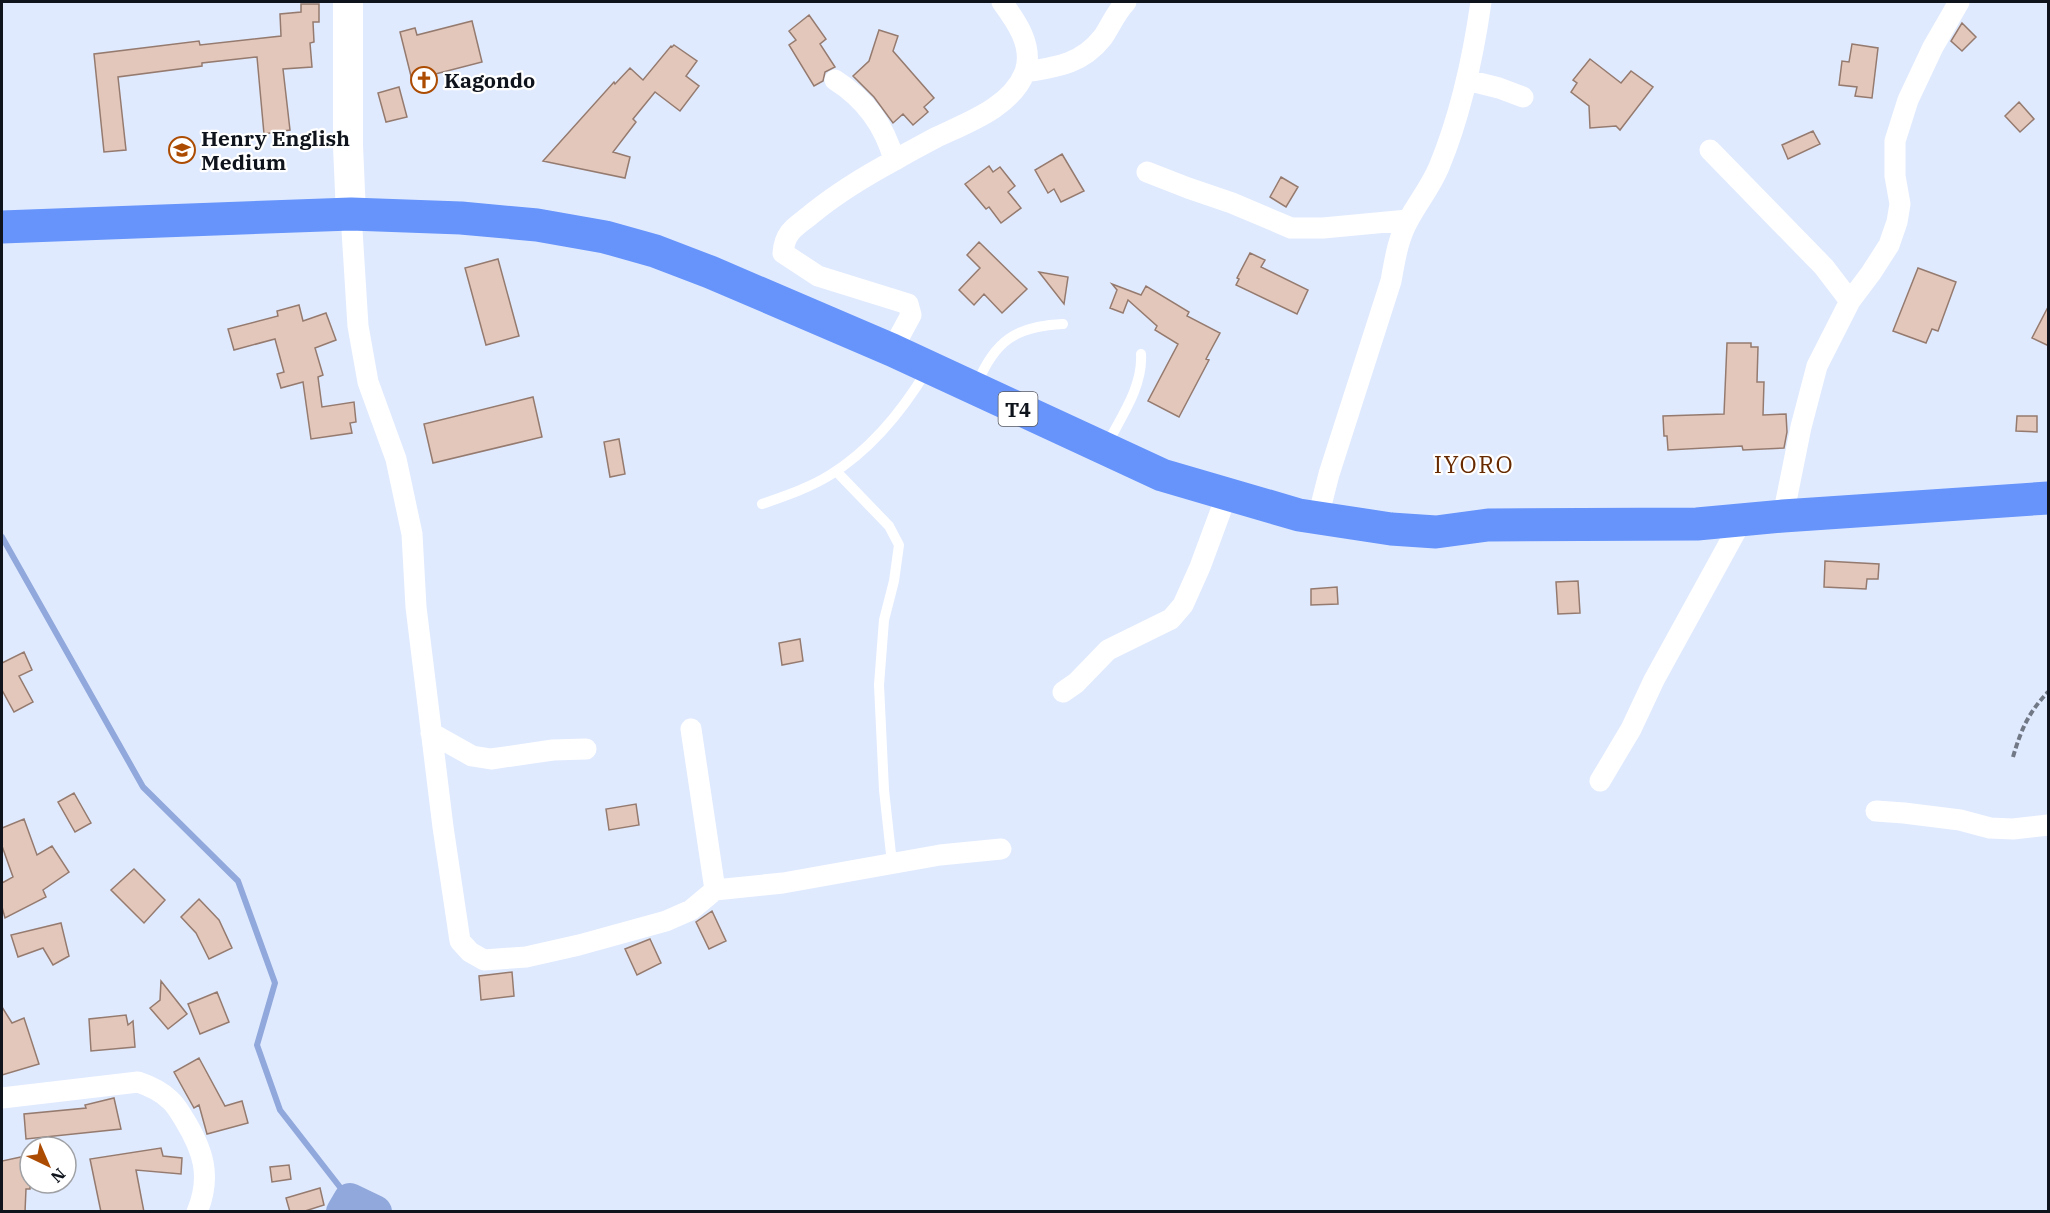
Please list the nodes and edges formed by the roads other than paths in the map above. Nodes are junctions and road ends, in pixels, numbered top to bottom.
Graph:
1 (348, 2) edge
2 (1002, 2) edge
3 (1125, 2) edge
4 (1480, 2) edge
5 (1959, 2) edge
6 (1025, 72) junction
7 (836, 80) dead end
8 (1467, 80) junction
9 (1523, 98) dead end
10 (1710, 150) dead end
11 (894, 160) junction
12 (1147, 172) dead end
13 (351, 214) junction
14 (1408, 220) junction
15 (2, 227) edge
16 (1850, 301) junction
17 (1063, 324) dead end
18 (892, 350) junction
19 (1141, 354) dead end
20 (928, 367) junction
21 (975, 388) junction
22 (1105, 449) junction
23 (836, 471) junction
24 (1227, 494) junction
25 (2049, 498) edge
26 (762, 504) dead end
27 (1782, 516) junction
28 (1318, 517) junction
29 (1742, 520) junction
30 (1064, 692) dead end
31 (691, 729) dead end
32 (431, 733) junction
33 (586, 749) dead end
34 (1600, 781) dead end
35 (1876, 811) dead end
36 (2049, 825) edge
37 (1001, 849) dead end
38 (892, 862) junction
39 (715, 890) junction
40 (2, 1098) edge
41 (197, 1212) edge

1 - 13 street
2 - 6 street
3 - 6 street
4 - 8 street
5 - 16 street
6 - 11 street
7 - 11 street
8 - 9 street
8 - 14 street
10 - 16 street
11 - 18 street
12 - 14 street
13 - 15 highway, T4
13 - 18 highway, T4
13 - 32 street
14 - 28 street
16 - 27 street
17 - 21 lane
18 - 20 highway, T4
19 - 22 lane
20 - 21 highway, T4
20 - 23 lane
21 - 22 highway, T4
22 - 24 highway, T4
23 - 26 lane
23 - 38 lane
24 - 28 highway, T4
24 - 30 street
25 - 27 highway, T4
27 - 29 highway, T4
28 - 29 highway, T4
29 - 34 street
31 - 39 street
32 - 33 street
32 - 39 street
35 - 36 street
37 - 38 street
38 - 39 street
40 - 41 street

